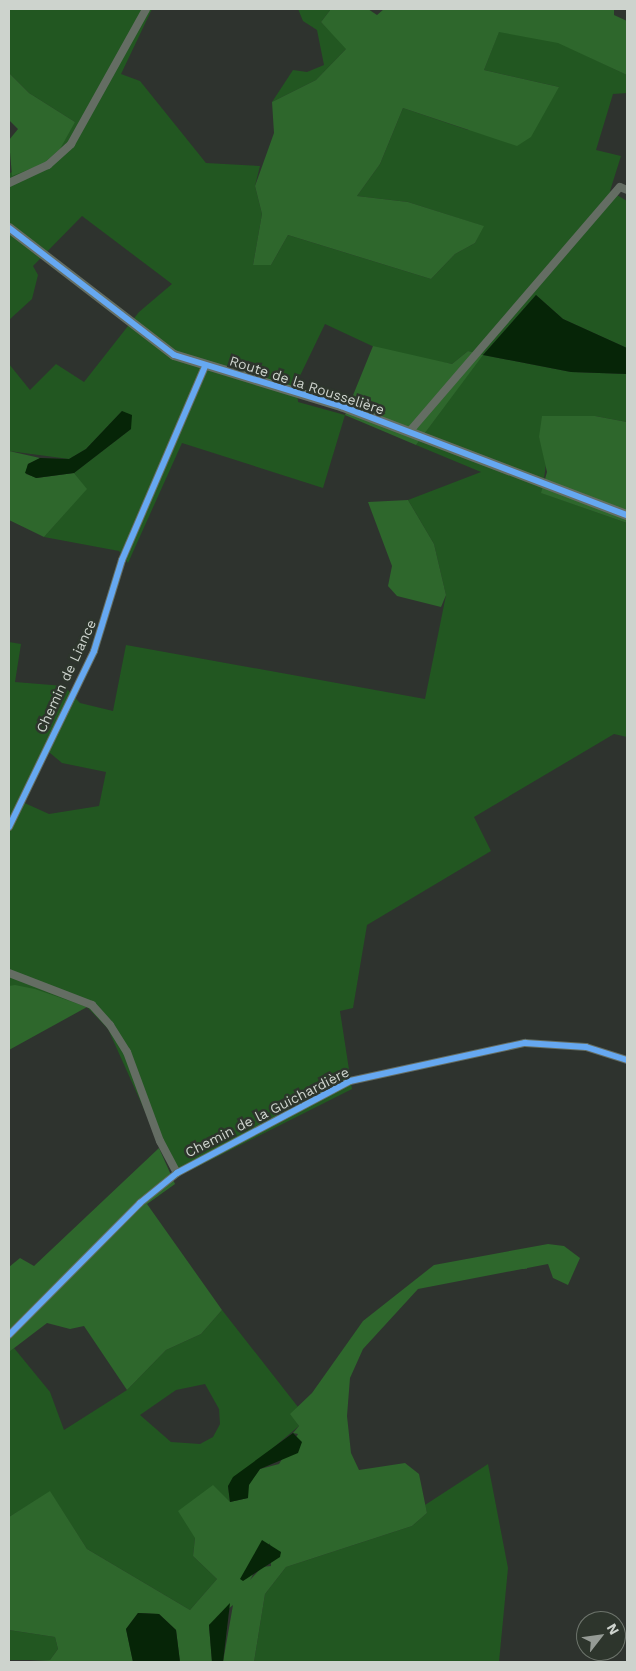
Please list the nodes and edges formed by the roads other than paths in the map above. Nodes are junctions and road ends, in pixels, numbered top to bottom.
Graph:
1 (146, 9) edge
2 (9, 183) edge
3 (627, 190) edge
4 (9, 228) edge
5 (205, 366) junction
6 (409, 432) junction
7 (627, 515) edge
8 (9, 827) edge
9 (9, 973) edge
10 (627, 1060) edge
11 (177, 1173) junction
12 (9, 1335) edge

1 - 2 street
3 - 6 street
4 - 5 street, Route de la Rousselière
5 - 6 street, Route de la Rousselière
5 - 8 street, Chemin de Liance
6 - 7 street, Route de la Rousselière
9 - 11 street
10 - 11 street, Chemin de la Guichardière
11 - 12 street, Chemin de la Guichardière

